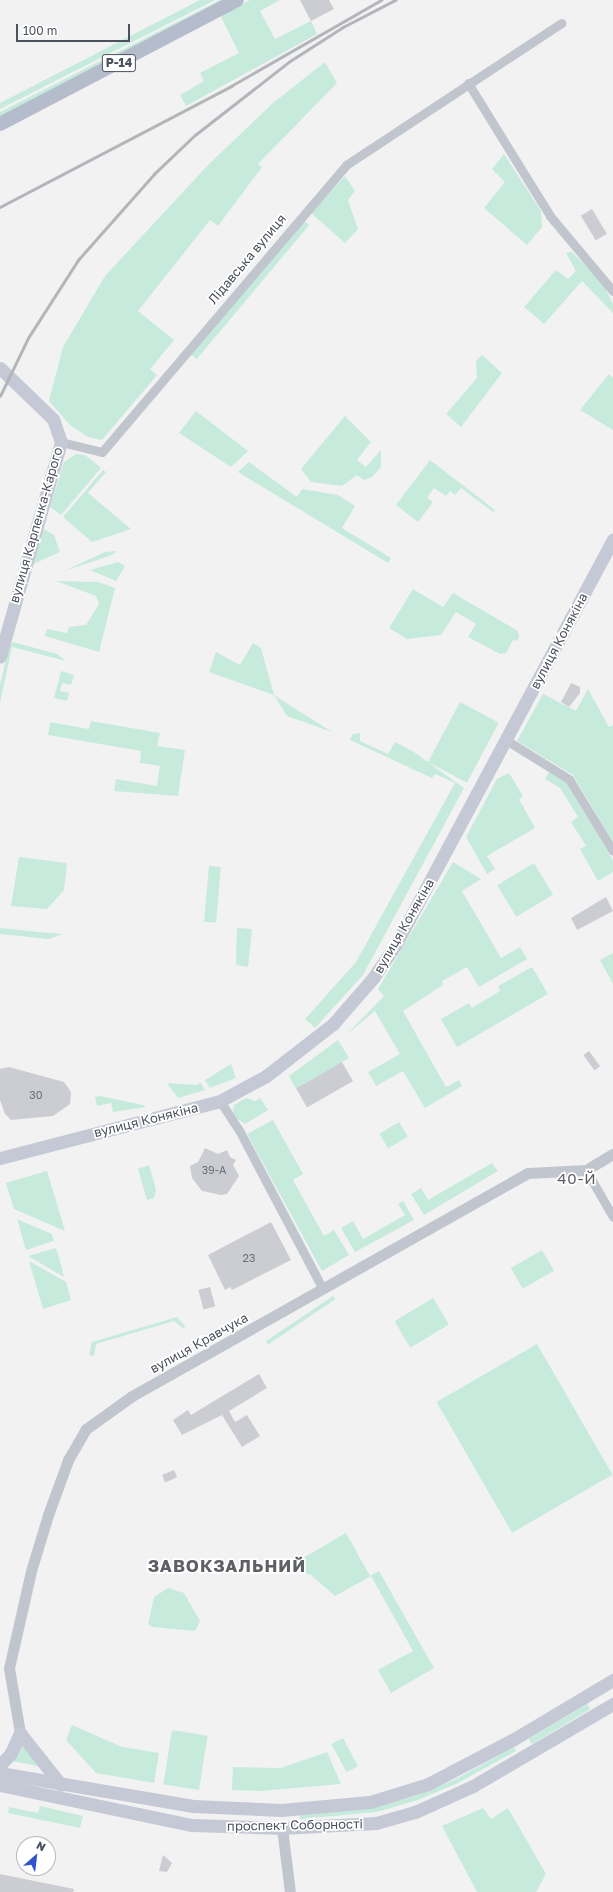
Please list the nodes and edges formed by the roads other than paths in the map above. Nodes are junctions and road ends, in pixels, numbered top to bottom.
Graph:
1 (237, 0) edge
2 (561, 23) dead end
3 (468, 83) junction
4 (0, 124) edge
5 (613, 291) edge
6 (0, 368) edge
7 (61, 442) junction
8 (613, 540) edge
9 (0, 656) edge
10 (506, 740) junction
11 (613, 852) edge
12 (220, 1101) junction
13 (613, 1154) edge
14 (0, 1158) edge
15 (586, 1170) junction
16 (613, 1217) edge
17 (323, 1289) junction
18 (613, 1680) edge
19 (613, 1704) edge
20 (20, 1733) junction
21 (514, 1739) junction
22 (523, 1756) junction
23 (0, 1765) edge
24 (0, 1773) edge
25 (0, 1785) edge
26 (61, 1785) junction
27 (115, 1795) junction
28 (112, 1809) junction
29 (281, 1810) junction
30 (282, 1828) junction
31 (290, 1892) edge

1 - 4 main road, Р-14
2 - 3 street, Лідавська вулиця
3 - 5 street
3 - 7 street, Лідавська вулиця
6 - 7 main road, вулиця Карпенка-Карого
7 - 9 main road, вулиця Карпенка-Карого
8 - 10 main road, вулиця Конякіна
10 - 11 street
10 - 12 main road, вулиця Конякіна
12 - 14 main road, вулиця Конякіна
12 - 17 street
13 - 15 street, вулиця Кравчука
15 - 16 street
15 - 17 street, вулиця Кравчука
17 - 20 street, вулиця Кравчука
18 - 21 main road, проспект Соборності
19 - 22 main road, проспект Соборності
20 - 23 main road
20 - 26 main road
21 - 22 main road
21 - 29 main road, проспект Соборності
22 - 30 main road, проспект Соборності
24 - 26 main road, проспект Соборності
25 - 28 main road, проспект Соборності
26 - 27 main road, проспект Соборності
27 - 28 main road
27 - 29 main road, проспект Соборності
28 - 30 main road, проспект Соборності
29 - 30 main road
30 - 31 street

